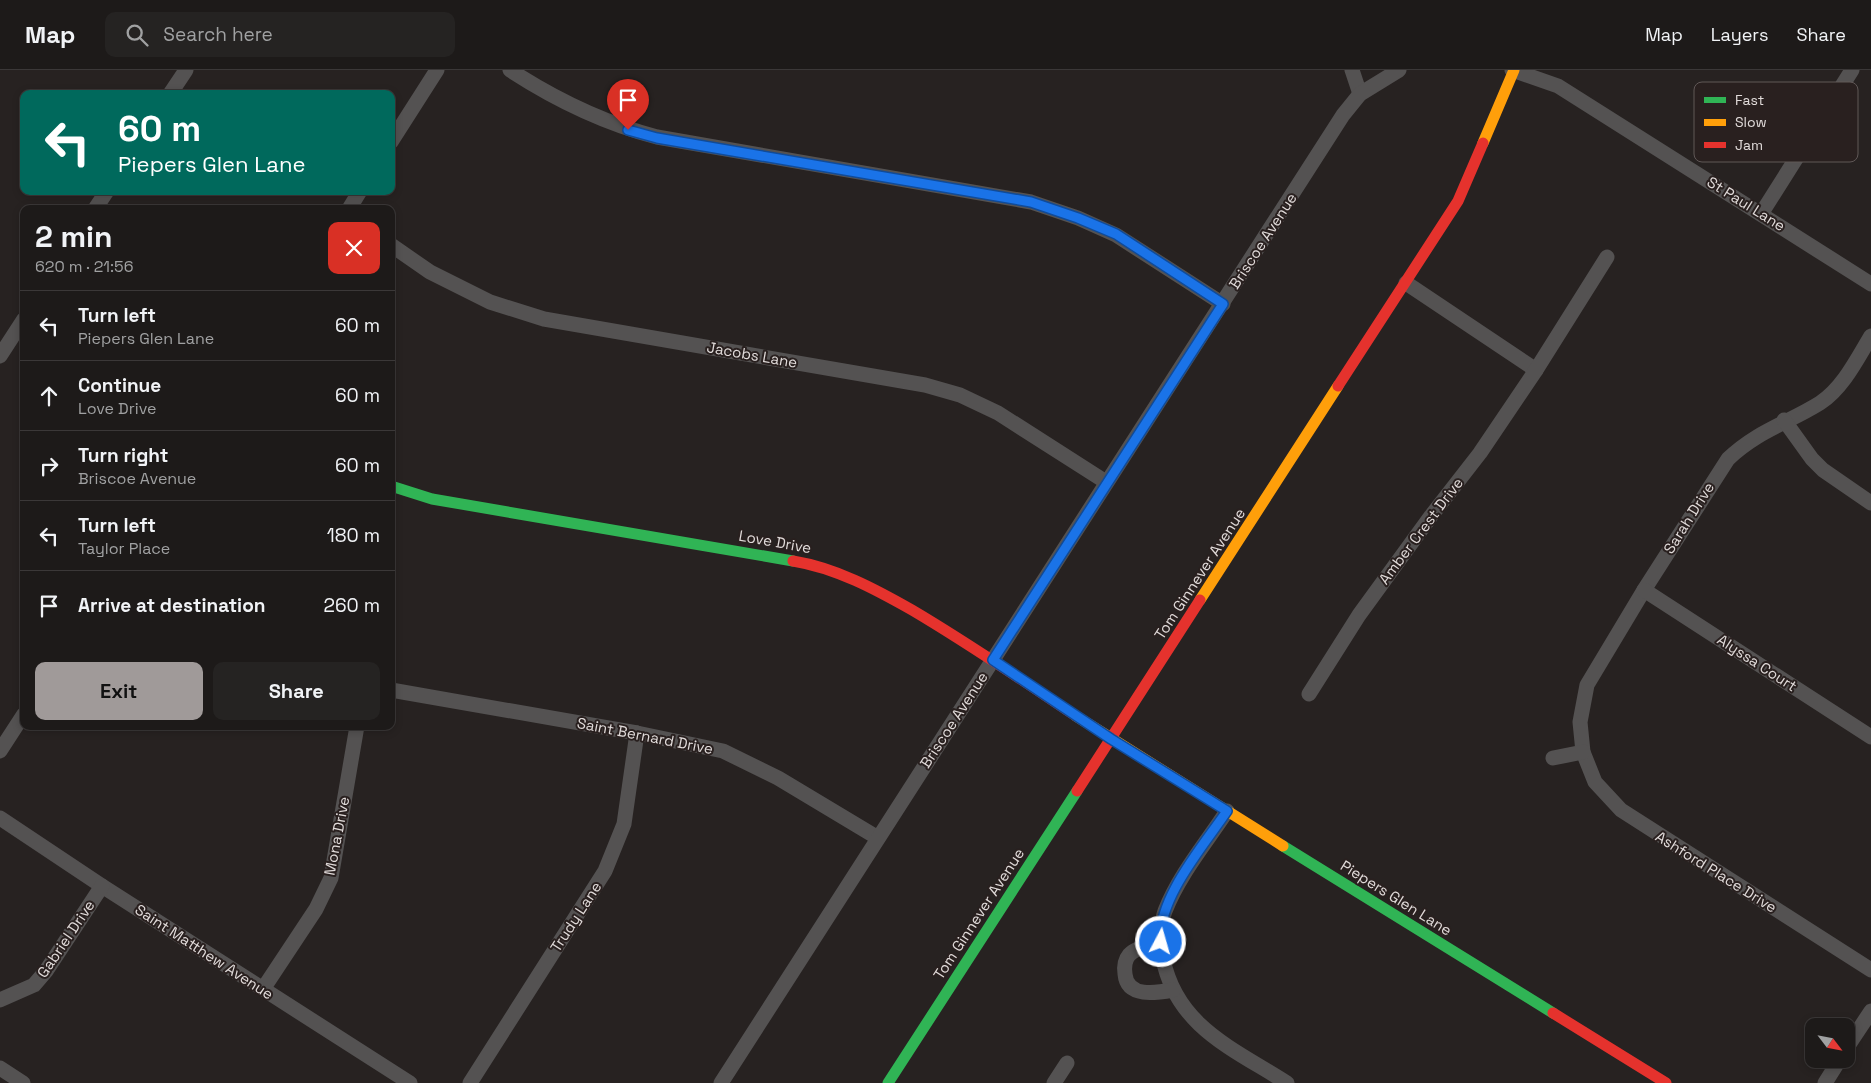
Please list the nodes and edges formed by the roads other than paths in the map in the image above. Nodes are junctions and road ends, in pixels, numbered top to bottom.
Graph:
1 (186, 70) edge
2 (437, 70) edge
3 (510, 70) edge
4 (1352, 70) edge
5 (1399, 70) edge
6 (1514, 70) edge
7 (1852, 70) edge
8 (1844, 82) edge
9 (173, 90) edge
10 (1360, 94) junction
11 (395, 136) edge
12 (1793, 162) edge
13 (1760, 214) junction
14 (395, 248) edge
15 (1607, 256) dead end
16 (1406, 283) junction
17 (1871, 284) edge
18 (1223, 304) junction
19 (20, 325) edge
20 (1871, 336) edge
21 (0, 356) edge
22 (1536, 370) junction
23 (1784, 420) junction
24 (1106, 482) junction
25 (395, 487) edge
26 (1871, 503) edge
27 (1644, 590) junction
28 (993, 660) junction
29 (395, 691) edge
30 (1309, 694) dead end
31 (20, 720) edge
32 (356, 730) edge
33 (637, 734) junction
34 (1871, 737) edge
35 (1111, 739) junction
36 (0, 751) edge
37 (1583, 752) junction
38 (1553, 758) dead end
39 (1227, 811) junction
40 (0, 818) edge
41 (878, 838) junction
42 (102, 886) junction
43 (1161, 942) junction
44 (1871, 970) edge
45 (263, 989) junction
46 (1173, 990) junction
47 (0, 1000) edge
48 (1871, 1010) edge
49 (1855, 1035) edge
50 (1067, 1063) dead end
51 (0, 1068) edge
52 (1834, 1068) edge
53 (23, 1083) edge
54 (410, 1083) edge
55 (470, 1083) edge
56 (721, 1083) edge
57 (888, 1083) edge
58 (1054, 1083) edge
59 (1287, 1083) edge
60 (1666, 1083) edge
61 (1824, 1083) edge

1 - 9 street
2 - 11 street
3 - 18 street
4 - 10 street
5 - 10 street, Briscoe Avenue
6 - 13 street, St Paul Lane
6 - 16 street, Tom Ginnever Avenue
7 - 8 street
10 - 18 street, Briscoe Avenue
12 - 13 street
13 - 17 street, St Paul Lane
14 - 24 street, Jacobs Lane
15 - 22 street, Amber Crest Drive
16 - 22 street
16 - 35 street, Tom Ginnever Avenue
18 - 24 street, Briscoe Avenue
19 - 21 street
20 - 23 street, Sarah Drive
22 - 30 street, Amber Crest Drive
23 - 26 street
23 - 27 street, Sarah Drive
24 - 28 street, Briscoe Avenue
25 - 28 street, Love Drive
27 - 34 street, Alyssa Court
27 - 37 street, Sarah Drive
28 - 35 street, Love Drive
28 - 41 street, Briscoe Avenue
29 - 33 street, Saint Bernard Drive
31 - 36 street
32 - 45 street, Mona Drive
33 - 41 street, Saint Bernard Drive
33 - 55 street, Trudy Lane
35 - 39 street, Piepers Glen Lane
35 - 57 street, Tom Ginnever Avenue
37 - 38 street
37 - 44 street, Ashford Place Drive
39 - 43 street
39 - 60 street, Piepers Glen Lane
40 - 42 street, Saint Matthew Avenue
41 - 56 street, Briscoe Avenue
42 - 45 street, Saint Matthew Avenue
42 - 47 street, Gabriel Drive
43 - 46 street
43 - 46 street
45 - 54 street, Saint Matthew Avenue
46 - 59 street
48 - 49 street
50 - 58 street
51 - 53 street
52 - 61 street

